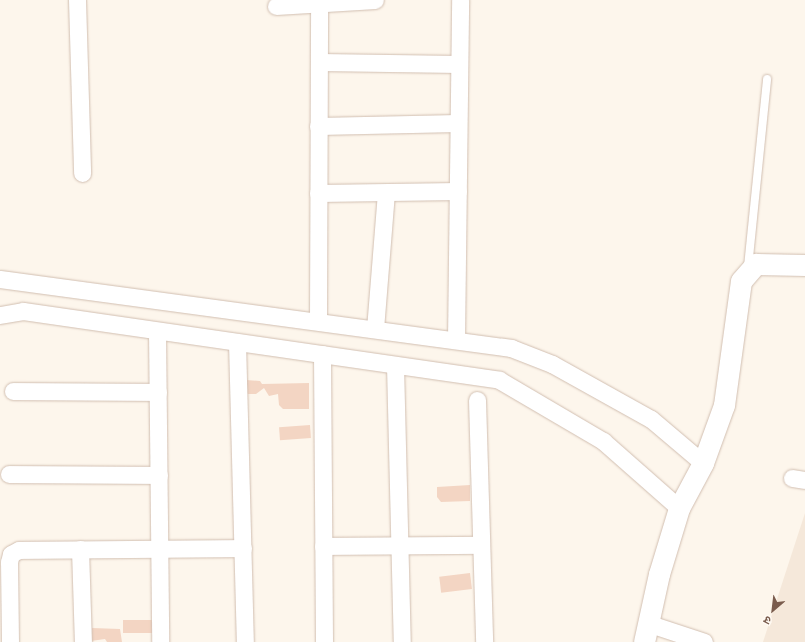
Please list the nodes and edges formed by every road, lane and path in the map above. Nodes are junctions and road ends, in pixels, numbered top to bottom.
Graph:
1 (77, 0) edge
2 (375, 0) edge
3 (460, 0) edge
4 (319, 2) edge
5 (276, 6) dead end
6 (319, 62) junction
7 (459, 64) junction
8 (767, 79) dead end
9 (458, 123) junction
10 (318, 126) junction
11 (82, 173) dead end
12 (458, 190) junction
13 (386, 192) junction
14 (318, 193) junction
15 (805, 266) edge
16 (747, 274) junction
17 (0, 279) edge
18 (0, 315) edge
19 (318, 321) junction
20 (375, 329) junction
21 (158, 331) junction
22 (456, 340) junction
23 (238, 342) junction
24 (322, 354) junction
25 (395, 365) junction
26 (13, 391) dead end
27 (158, 392) junction
28 (478, 400) dead end
29 (9, 474) dead end
30 (159, 475) junction
31 (691, 485) junction
32 (481, 544) junction
33 (324, 546) junction
34 (399, 546) junction
35 (80, 548) junction
36 (243, 548) junction
37 (159, 549) junction
38 (645, 633) edge
39 (10, 642) edge
40 (83, 642) edge
41 (160, 642) edge
42 (245, 642) edge
43 (324, 642) edge
44 (402, 642) edge
45 (484, 642) edge
46 (704, 642) edge

1 - 11 street
2 - 4 street
3 - 7 street
4 - 5 street
4 - 6 street
6 - 7 street
6 - 10 street
7 - 9 street
8 - 16 lane
9 - 10 street
9 - 12 street
10 - 14 street
12 - 13 street
12 - 22 street
13 - 14 street
13 - 20 street
14 - 19 street
15 - 16 street
16 - 31 street
17 - 19 street
18 - 21 street
19 - 20 street
20 - 22 street
21 - 23 street
21 - 27 street
22 - 31 street
23 - 24 street
23 - 36 street
24 - 25 street
24 - 33 street
25 - 31 street
25 - 34 street
26 - 27 street
27 - 30 street
28 - 32 street
29 - 30 street
30 - 37 street
31 - 38 street
32 - 34 street
32 - 45 street
33 - 34 street
33 - 43 street
34 - 44 street
35 - 37 street
35 - 39 street
35 - 40 street
36 - 37 street
36 - 42 street
37 - 41 street
38 - 46 street

